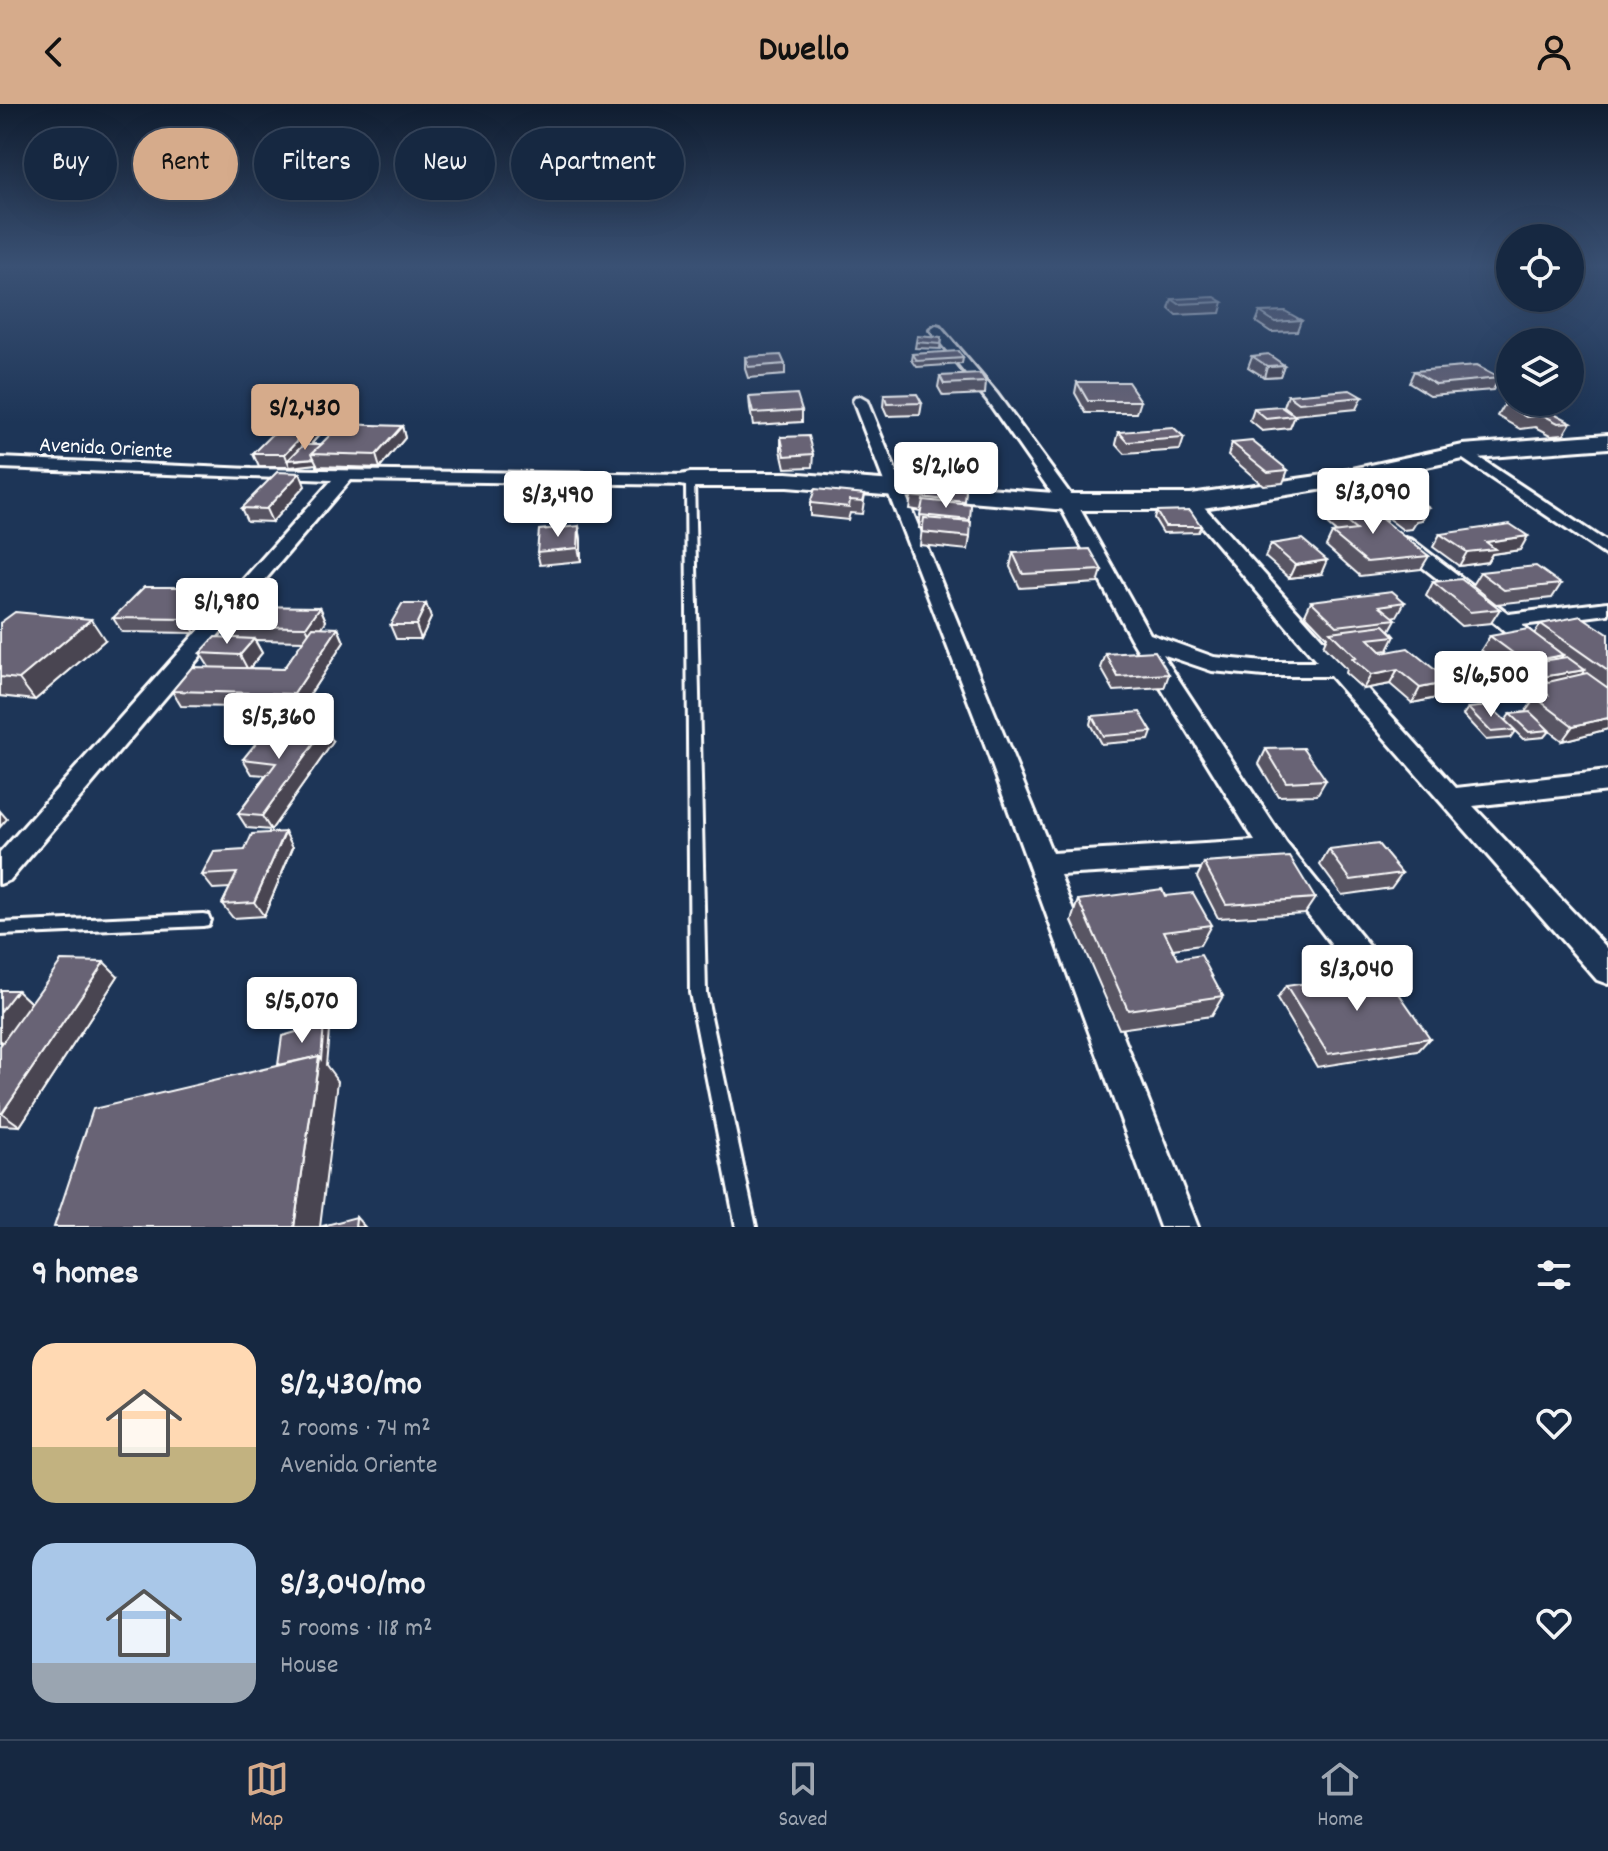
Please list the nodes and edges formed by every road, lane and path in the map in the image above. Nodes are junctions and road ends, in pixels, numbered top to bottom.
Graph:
1 (936, 330) dead end
2 (860, 401) dead end
3 (1608, 441) edge
4 (1463, 452) junction
5 (0, 463) edge
6 (345, 476) junction
7 (690, 480) junction
8 (1325, 482) junction
9 (896, 487) junction
10 (1067, 502) junction
11 (1190, 502) junction
12 (1608, 551) edge
13 (1608, 608) edge
14 (1505, 621) junction
15 (1142, 639) junction
16 (1559, 666) edge
17 (1336, 669) junction
18 (1608, 781) edge
19 (1450, 799) junction
20 (1276, 851) junction
21 (1043, 865) junction
22 (0, 872) edge
23 (203, 920) dead end
24 (0, 929) edge
25 (1608, 970) edge
26 (1375, 977) edge
27 (746, 1227) edge
28 (1179, 1227) edge

1 - 10 street
2 - 9 street
3 - 4 street
4 - 8 street
4 - 12 street
5 - 6 street, Avenida Oriente
6 - 7 street, Avenida Oriente
6 - 22 street
7 - 9 street
7 - 27 lane
8 - 11 street
8 - 14 street
9 - 10 street
9 - 21 street
10 - 11 street
10 - 15 street
11 - 17 street
13 - 14 street
14 - 16 street
15 - 17 street
15 - 20 street
17 - 19 street
18 - 19 street
19 - 25 street
20 - 21 street
20 - 26 street
21 - 28 street
23 - 24 lane

